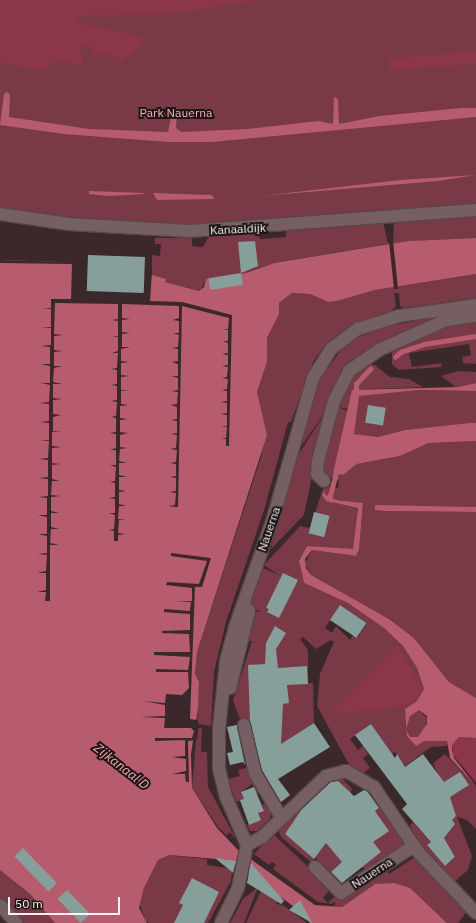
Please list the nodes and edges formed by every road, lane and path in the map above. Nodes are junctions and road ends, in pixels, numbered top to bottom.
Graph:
1 (476, 210) edge
2 (0, 214) edge
3 (476, 304) edge
4 (460, 312) junction
5 (476, 316) edge
6 (324, 480) dead end
7 (249, 610) joint
8 (244, 725) dead end
9 (281, 817) junction
10 (414, 846) junction
11 (247, 848) junction
12 (315, 867) dead end
13 (0, 905) edge
14 (476, 913) edge
15 (16, 923) edge
16 (221, 923) edge

1 - 2 street, Kanaaldijk
3 - 4 street, Nauerna
4 - 5 street, Nauerna
4 - 6 street, Nauerna
4 - 11 street, Nauerna
7 - 7 street
8 - 9 street
9 - 10 street
9 - 11 street
10 - 12 street, Nauerna
10 - 14 street
11 - 16 street
13 - 15 street

